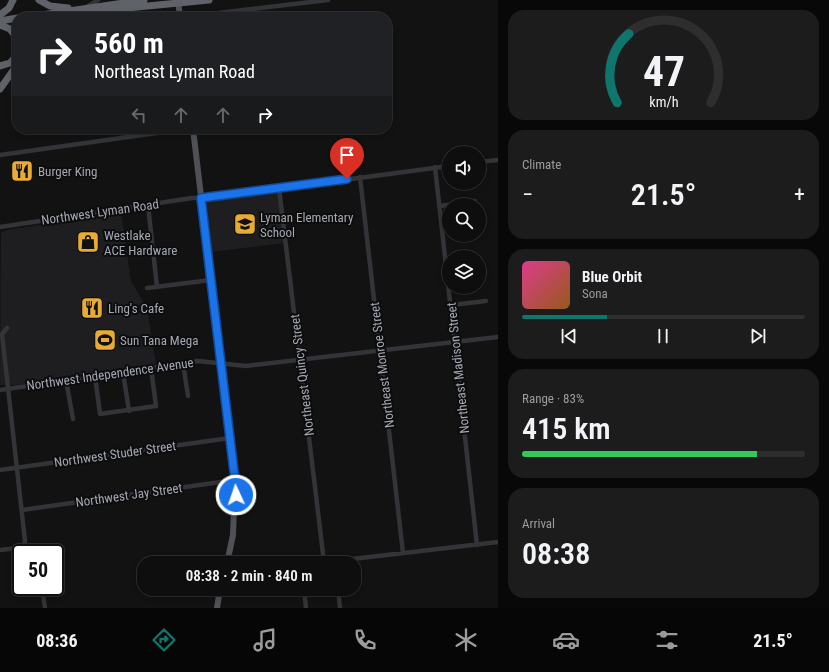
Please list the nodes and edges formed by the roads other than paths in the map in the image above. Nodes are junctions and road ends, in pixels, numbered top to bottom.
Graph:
1 (13, 0) edge
2 (39, 0) edge
3 (98, 0) edge
4 (144, 0) edge
5 (209, 0) edge
6 (328, 0) edge
7 (178, 2) edge
8 (83, 10) junction
9 (67, 12) edge
10 (77, 12) edge
11 (179, 12) edge
12 (227, 12) edge
13 (0, 15) edge
14 (12, 19) edge
15 (0, 21) edge
16 (0, 24) edge
17 (12, 32) edge
18 (12, 61) edge
19 (0, 66) edge
20 (12, 72) edge
21 (0, 89) edge
22 (149, 134) edge
23 (194, 134) edge
24 (0, 155) edge
25 (498, 160) edge
26 (486, 161) edge
27 (442, 166) edge
28 (435, 167) junction
29 (360, 177) junction
30 (279, 188) junction
31 (201, 198) junction
32 (148, 206) junction
33 (440, 206) joint
34 (0, 227) edge
35 (211, 280) junction
36 (157, 287) junction
37 (147, 288) dead end
38 (486, 301) dead end
39 (451, 305) junction
40 (7, 328) dead end
41 (498, 336) edge
42 (455, 341) junction
43 (380, 350) junction
44 (300, 360) junction
45 (183, 363) junction
46 (221, 363) junction
47 (151, 368) junction
48 (123, 372) junction
49 (95, 376) junction
50 (66, 380) junction
51 (8, 389) junction
52 (0, 390) edge
53 (188, 396) dead end
54 (129, 411) junction
55 (73, 419) dead end
56 (230, 438) junction
57 (17, 467) junction
58 (0, 470) edge
59 (235, 480) junction
60 (22, 510) junction
61 (498, 542) edge
62 (24, 544) edge
63 (477, 545) junction
64 (12, 549) edge
65 (0, 550) edge
66 (403, 553) junction
67 (228, 556) edge
68 (323, 556) edge
69 (361, 558) edge
70 (43, 596) edge
71 (219, 596) edge
72 (305, 596) edge
73 (339, 596) edge
74 (45, 608) edge
75 (217, 608) edge
76 (306, 608) edge
77 (340, 608) edge

1 - 13 highway
2 - 8 highway
3 - 8 street
4 - 8 highway
5 - 7 highway
6 - 12 street
7 - 8 highway
7 - 11 main road
8 - 9 highway
8 - 10 highway
14 - 15 highway
16 - 17 highway
18 - 19 highway
20 - 21 highway
22 - 24 street
23 - 31 main road
25 - 26 street
27 - 28 street, Northwest Lyman Road
28 - 29 street, Northwest Lyman Road
28 - 33 street, Northeast Madison Street
29 - 30 street, Northwest Lyman Road
29 - 43 street, Northeast Monroe Street
30 - 31 street, Northwest Lyman Road
30 - 44 street, Northeast Quincy Street
31 - 32 street, Northwest Lyman Road
31 - 35 main road
32 - 34 street, Northwest Lyman Road
32 - 36 street
33 - 39 street, Northeast Madison Street
35 - 36 street
35 - 46 main road
36 - 37 street
38 - 39 street
39 - 42 street, Northeast Madison Street
40 - 51 street
41 - 42 street, Northwest Independence Avenue
42 - 43 street, Northwest Independence Avenue
42 - 63 street, Northeast Madison Street
43 - 44 street, Northwest Independence Avenue
43 - 66 street, Northeast Monroe Street
44 - 46 street, Northwest Independence Avenue
44 - 68 street, Northeast Quincy Street
45 - 46 street, Northwest Independence Avenue
45 - 47 street, Northwest Independence Avenue
45 - 53 street
46 - 56 main road
47 - 48 street, Northwest Independence Avenue
47 - 54 street
48 - 49 street, Northwest Independence Avenue
48 - 54 street
49 - 50 street, Northwest Independence Avenue
49 - 54 street
50 - 51 street, Northwest Independence Avenue
50 - 55 street
51 - 52 street, Northwest Independence Avenue
51 - 57 street
56 - 57 street, Northwest Studer Street
56 - 59 main road
57 - 58 street, Northwest Studer Street
57 - 60 street
59 - 60 street, Northwest Jay Street
59 - 67 main road
60 - 62 street
61 - 63 street
63 - 66 street
64 - 65 street
66 - 69 street
70 - 74 street
71 - 75 main road
72 - 76 street
73 - 77 street

